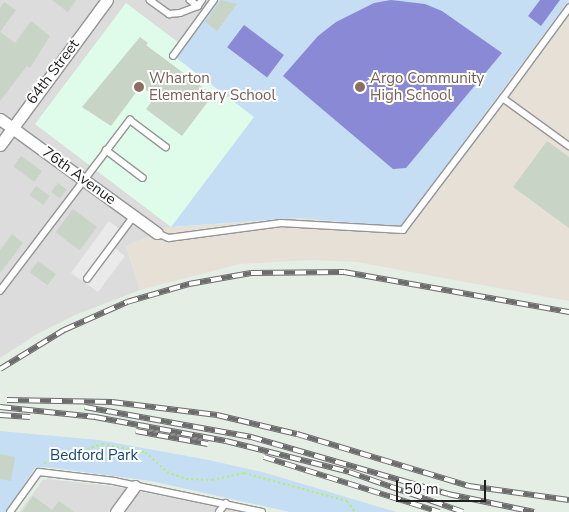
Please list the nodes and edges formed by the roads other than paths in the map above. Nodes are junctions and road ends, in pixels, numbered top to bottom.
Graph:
1 (107, 0) edge
2 (150, 0) edge
3 (190, 0) edge
4 (202, 0) edge
5 (214, 0) edge
6 (198, 6) junction
7 (569, 8) edge
8 (173, 56) dead end
9 (503, 98) junction
10 (0, 119) edge
11 (12, 128) junction
12 (0, 145) edge
13 (569, 146) edge
14 (166, 147) dead end
15 (106, 150) junction
16 (143, 178) dead end
17 (83, 179) junction
18 (134, 216) junction
19 (158, 233) joint
20 (87, 279) dead end
21 (0, 291) edge
22 (135, 486) junction
23 (226, 503) junction
24 (10, 512) edge
25 (116, 512) edge
26 (219, 512) edge
27 (262, 512) edge

1 - 11 street, 64th Street
2 - 6 lane
3 - 6 lane
4 - 6 lane
5 - 8 lane
7 - 9 lane
9 - 13 lane
9 - 19 lane
10 - 11 street, 76th Avenue
11 - 12 street, 64th Street
11 - 17 street, 76th Avenue
14 - 15 lane
15 - 16 lane
15 - 17 lane
17 - 18 street, 76th Avenue
17 - 21 lane
18 - 19 street, 76th Avenue
18 - 20 lane
22 - 23 lane
22 - 24 lane
22 - 25 street
23 - 26 lane
23 - 27 lane

